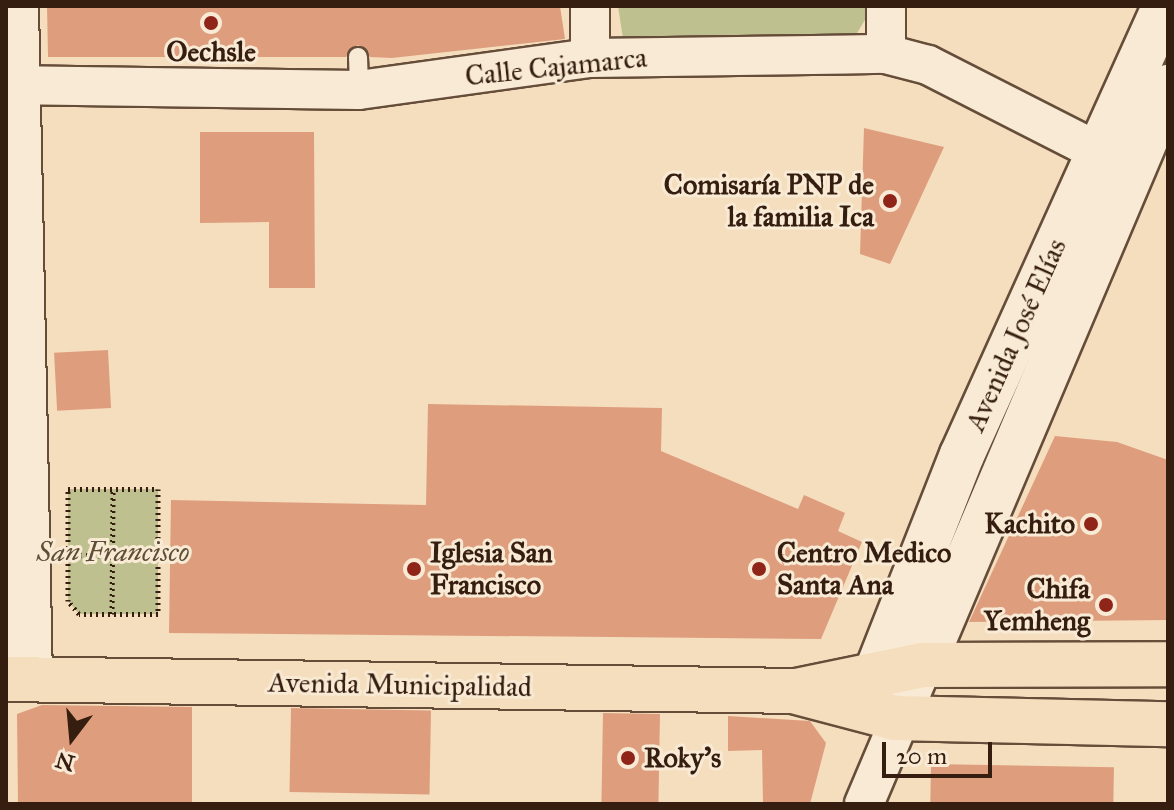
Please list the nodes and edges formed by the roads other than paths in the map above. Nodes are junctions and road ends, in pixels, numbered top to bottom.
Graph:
1 (16, 6) edge
2 (590, 6) edge
3 (886, 6) edge
4 (1165, 6) edge
5 (886, 54) junction
6 (590, 58) junction
7 (12, 85) edge
8 (1168, 87) edge
9 (1114, 160) junction
10 (1168, 664) edge
11 (923, 665) junction
12 (878, 668) junction
13 (18, 679) edge
14 (793, 691) junction
15 (895, 718) junction
16 (1168, 724) edge
17 (864, 804) edge

1 - 7 street
2 - 6 street
3 - 5 street
4 - 9 street, Avenida José Elías
5 - 6 street, Calle Cajamarca
5 - 9 street, Calle Cajamarca
6 - 7 street, Calle Cajamarca
7 - 13 street
8 - 9 street, Avenida José Elías
9 - 11 street, Avenida José Elías
9 - 12 street, Avenida José Elías
10 - 11 main road, Avenida Municipalidad
11 - 12 main road, Avenida Municipalidad
11 - 15 street, Avenida José Elías
12 - 14 main road, Avenida Municipalidad
12 - 15 street
13 - 14 main road, Avenida Municipalidad
14 - 15 main road, Avenida Municipalidad
15 - 16 main road, Avenida Municipalidad
15 - 17 street, Avenida José Elías

